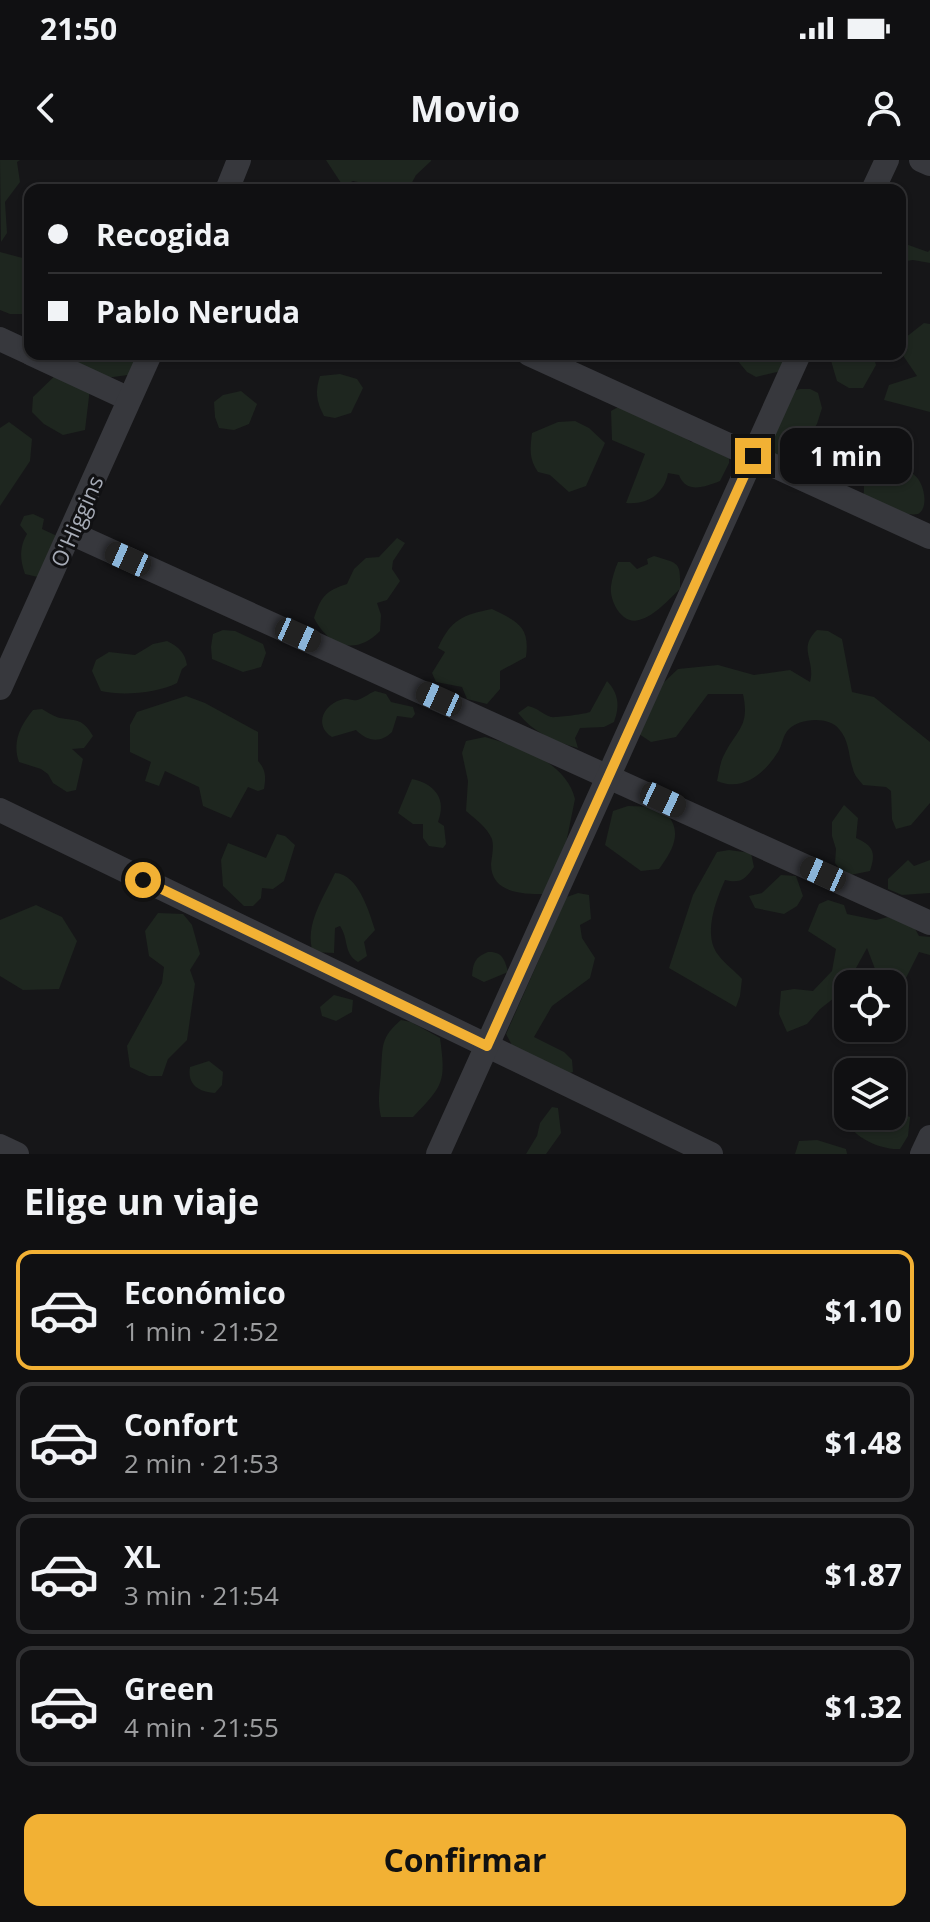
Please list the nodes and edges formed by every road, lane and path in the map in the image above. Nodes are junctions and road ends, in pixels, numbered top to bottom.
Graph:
1 (239, 160) edge
2 (887, 160) edge
3 (921, 160) edge
4 (930, 164) edge
5 (229, 184) edge
6 (876, 184) edge
7 (0, 339) edge
8 (24, 351) edge
9 (44, 360) edge
10 (147, 360) edge
11 (542, 360) edge
12 (796, 360) edge
13 (129, 399) junction
14 (753, 456) junction
15 (71, 533) junction
16 (930, 537) edge
17 (0, 688) edge
18 (609, 776) junction
19 (0, 810) edge
20 (930, 923) edge
21 (487, 1046) junction
22 (930, 1137) edge
23 (0, 1146) edge
24 (17, 1154) edge
25 (438, 1154) edge
26 (711, 1154) edge
27 (922, 1154) edge

1 - 5 street
2 - 6 street
3 - 4 street
7 - 8 street
9 - 13 street
10 - 13 street, O'Higgins
11 - 14 street
12 - 14 street
13 - 15 street, O'Higgins
14 - 16 street
14 - 18 street
15 - 17 street, O'Higgins
15 - 18 street
18 - 20 street
18 - 21 street
19 - 21 street
21 - 25 street
21 - 26 street
22 - 27 street
23 - 24 street

